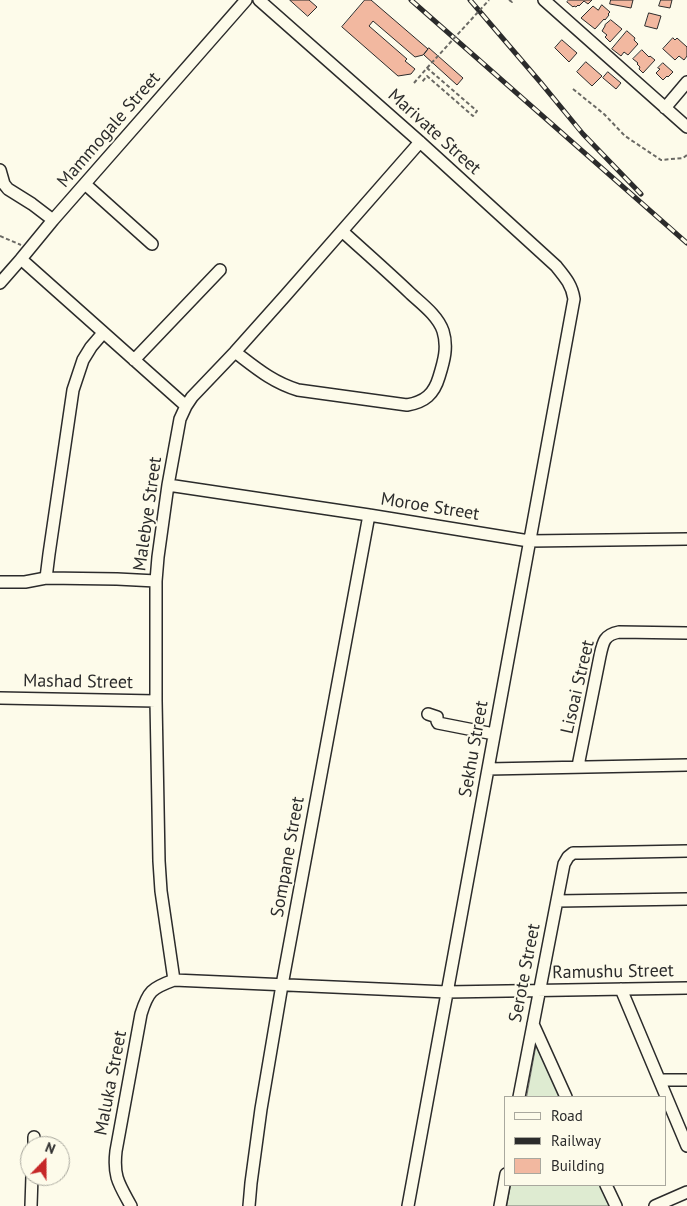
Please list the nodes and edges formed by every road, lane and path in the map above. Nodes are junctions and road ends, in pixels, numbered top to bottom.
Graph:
1 (246, 0) edge
2 (259, 0) edge
3 (488, 0) edge
4 (544, 0) edge
5 (427, 68) junction
6 (422, 82) dead end
7 (687, 82) edge
8 (414, 83) dead end
9 (573, 89) dead end
10 (665, 108) junction
11 (687, 127) edge
12 (420, 142) junction
13 (687, 155) edge
14 (0, 170) edge
15 (85, 184) junction
16 (53, 220) junction
17 (342, 231) junction
18 (0, 236) edge
19 (152, 244) dead end
20 (30, 249) junction
21 (22, 260) junction
22 (220, 270) dead end
23 (0, 283) edge
24 (574, 299) joint
25 (104, 333) junction
26 (234, 352) junction
27 (134, 360) junction
28 (186, 406) junction
29 (168, 485) junction
30 (369, 515) junction
31 (687, 539) edge
32 (529, 541) junction
33 (46, 578) junction
34 (156, 581) junction
35 (0, 582) edge
36 (687, 633) edge
37 (0, 698) edge
38 (156, 701) junction
39 (428, 714) dead end
40 (494, 734) junction
41 (687, 765) edge
42 (578, 766) junction
43 (488, 769) junction
44 (687, 851) edge
45 (687, 899) edge
46 (557, 901) junction
47 (174, 980) junction
48 (282, 986) junction
49 (687, 988) edge
50 (621, 989) junction
51 (540, 990) junction
52 (447, 992) junction
53 (533, 1024) junction
54 (660, 1080) junction
55 (687, 1080) edge
56 (520, 1096) edge
57 (566, 1096) edge
58 (667, 1096) edge
59 (667, 1097) edge
60 (687, 1146) edge
61 (504, 1185) edge
62 (32, 1186) edge
63 (606, 1186) edge
64 (687, 1192) edge
65 (31, 1206) edge
66 (131, 1206) edge
67 (249, 1206) edge
68 (408, 1206) edge
69 (500, 1206) edge
70 (616, 1206) edge
71 (655, 1206) edge

1 - 15 street, Mammogale Street
2 - 12 street, Marivate Street
3 - 5 path, bridge
4 - 10 street
5 - 6 path
5 - 8 path
7 - 10 street
9 - 13 path
10 - 11 street
12 - 17 street, Malebye Street
12 - 24 street, Marivate Street
14 - 16 street
15 - 16 street, Mammogale Street
15 - 19 street
16 - 20 street, Mammogale Street
17 - 26 street, Malebye Street
17 - 26 street
18 - 20 path
20 - 21 street, Mammogale Street
21 - 23 street, Mammogale Street
21 - 25 street
22 - 27 street
24 - 32 street, Sekhu Street
25 - 27 street
25 - 33 street
26 - 28 street, Malebye Street
27 - 28 street
28 - 29 street, Malebye Street
29 - 30 street, Moroe Street
29 - 34 street, Malebye Street
30 - 32 street, Moroe Street
30 - 48 street, Sompane Street
31 - 32 street, Moroe Street
32 - 40 street, Sekhu Street
33 - 34 street
33 - 35 street
34 - 38 street, Malebye Street
36 - 42 street, Lisoai Street
37 - 38 street, Mashad Street
38 - 47 street, Malebye Street
39 - 40 street
40 - 43 street, Sekhu Street
41 - 42 street
42 - 43 street
43 - 52 street, Sekhu Street
44 - 46 street, Serote Street
45 - 46 street
46 - 51 street, Serote Street
47 - 48 street, Ramushu Street
47 - 66 street, Maluka Street
48 - 52 street, Ramushu Street
48 - 67 street, Sompane Street
49 - 50 street, Ramushu Street
50 - 51 street, Ramushu Street
50 - 54 street
51 - 52 street, Ramushu Street
51 - 53 street, Serote Street
52 - 68 street, Sekhu Street
53 - 56 street, Serote Street
53 - 57 street
54 - 55 street
54 - 58 street
59 - 60 street
61 - 69 street
62 - 65 street
63 - 70 street
64 - 71 street

